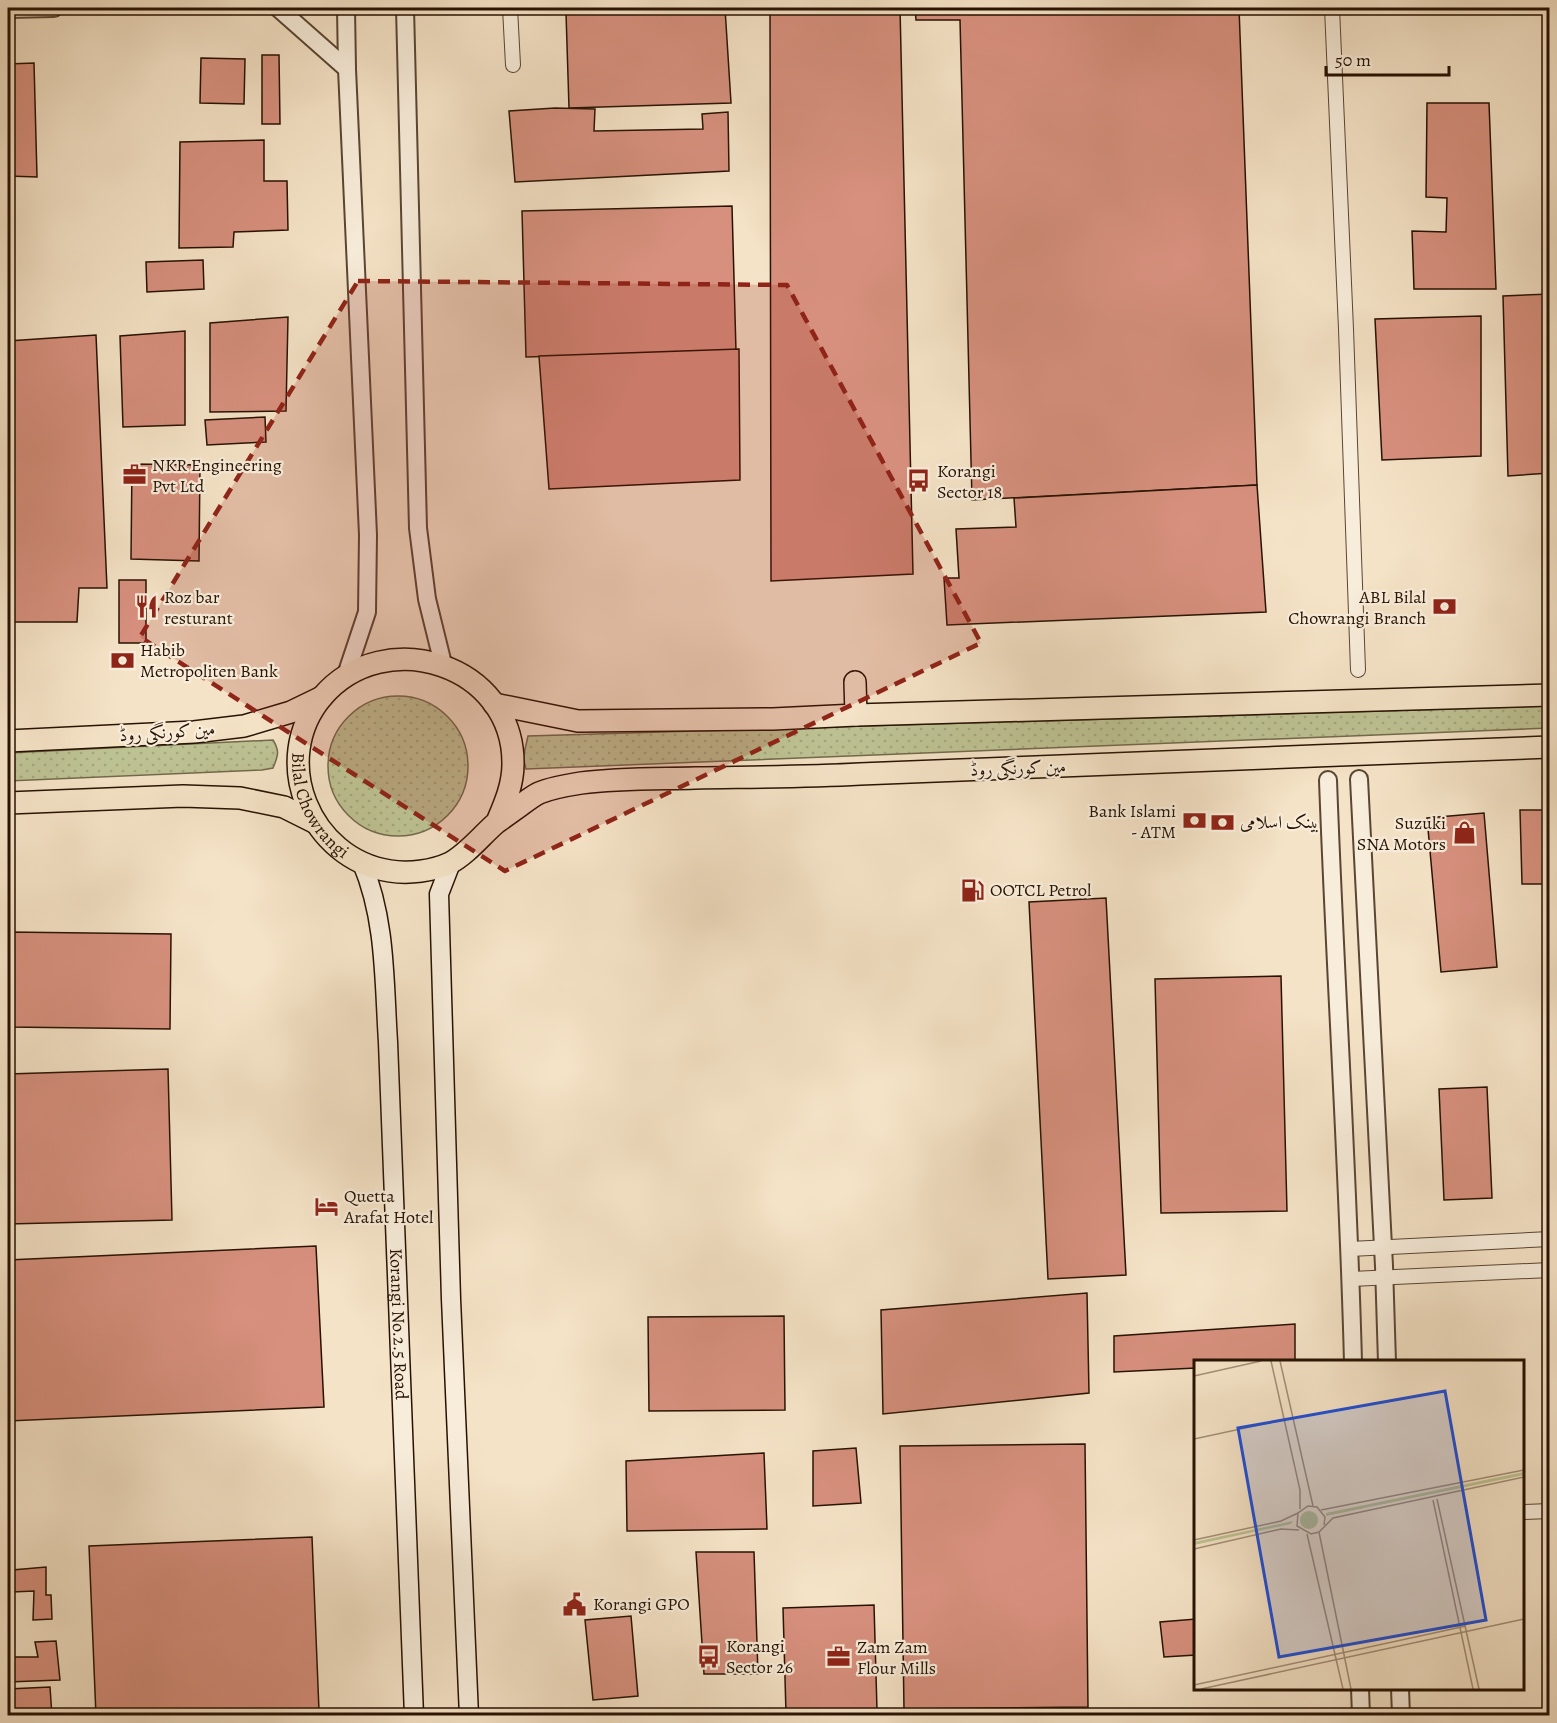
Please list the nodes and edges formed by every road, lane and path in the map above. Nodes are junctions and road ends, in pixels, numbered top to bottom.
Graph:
1 (54, 8) edge
2 (278, 8) edge
3 (346, 8) edge
4 (405, 8) edge
5 (510, 8) edge
6 (1332, 8) edge
7 (8, 9) edge
8 (513, 64) dead end
9 (347, 69) junction
10 (443, 664) junction
11 (1358, 670) dead end
12 (346, 675) junction
13 (855, 681) dead end
14 (1550, 695) edge
15 (322, 697) junction
16 (494, 704) junction
17 (856, 715) junction
18 (8, 741) edge
19 (1550, 747) edge
20 (1359, 779) dead end
21 (1328, 780) dead end
22 (8, 803) edge
23 (314, 822) junction
24 (497, 822) junction
25 (362, 863) junction
26 (451, 863) junction
27 (1550, 1239) edge
28 (1383, 1246) junction
29 (1350, 1249) junction
30 (1550, 1270) edge
31 (1384, 1277) junction
32 (1351, 1279) junction
33 (1353, 1360) edge
34 (1387, 1360) edge
35 (1550, 1511) edge
36 (1524, 1512) edge
37 (1360, 1690) edge
38 (1400, 1690) edge
39 (414, 1716) edge
40 (469, 1716) edge
41 (1360, 1716) edge
42 (1401, 1716) edge

1 - 7 street
2 - 9 street
3 - 9 street
4 - 10 street
5 - 8 street
6 - 11 street
9 - 12 street
10 - 12 main road, Bilal Chowrangi
10 - 16 main road, Bilal Chowrangi
12 - 15 main road, Bilal Chowrangi
13 - 17 main road
14 - 17 main road
15 - 18 main road, مین کورنگی روڈ
15 - 23 main road, Bilal Chowrangi
16 - 17 main road
16 - 24 main road, Bilal Chowrangi
19 - 24 main road, مین کورنگی روڈ
20 - 28 street
21 - 29 street
22 - 23 main road
23 - 25 main road, Bilal Chowrangi
24 - 26 main road, Bilal Chowrangi
25 - 26 main road, Bilal Chowrangi
25 - 39 main road, Korangi No.2.5 Road
26 - 40 main road
27 - 28 street
28 - 29 street
28 - 31 street
29 - 32 street
30 - 31 street
31 - 32 street
31 - 34 street
32 - 33 street
35 - 36 street
37 - 41 street
38 - 42 street

